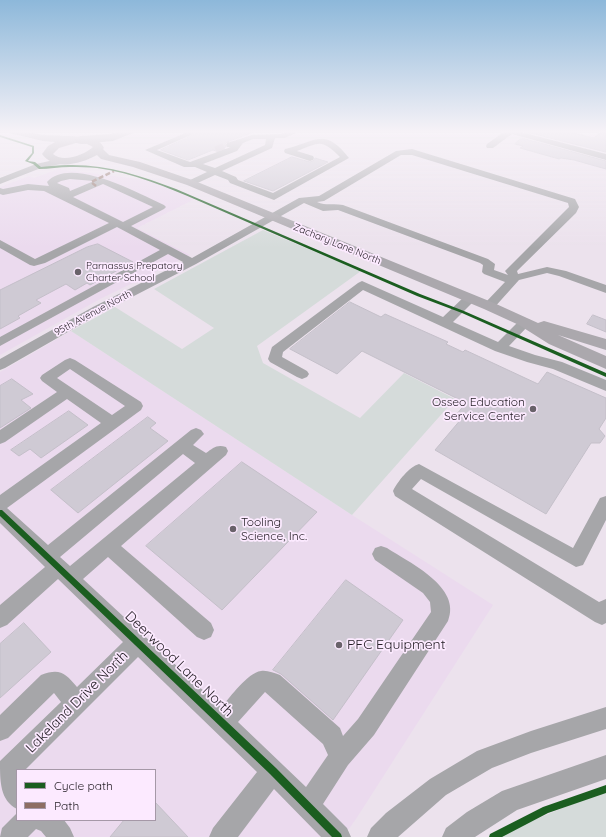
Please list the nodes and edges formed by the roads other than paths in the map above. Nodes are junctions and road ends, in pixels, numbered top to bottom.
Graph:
1 (12, 170) edge
2 (28, 170) edge
3 (147, 170) edge
4 (211, 170) edge
5 (220, 170) edge
6 (323, 170) edge
7 (370, 170) edge
8 (468, 170) edge
9 (216, 172) junction
10 (0, 176) edge
11 (103, 180) junction
12 (0, 181) edge
13 (191, 183) junction
14 (37, 186) junction
15 (1, 192) edge
16 (75, 192) junction
17 (64, 197) junction
18 (302, 200) junction
19 (272, 217) junction
20 (120, 225) junction
21 (0, 243) edge
22 (168, 250) junction
23 (192, 262) junction
24 (514, 280) junction
25 (606, 289) edge
26 (470, 298) junction
27 (489, 306) junction
28 (525, 322) junction
29 (445, 323) junction
30 (0, 342) edge
31 (606, 345) edge
32 (500, 348) junction
33 (606, 363) edge
34 (0, 365) edge
35 (302, 374) dead end
36 (606, 386) edge
37 (68, 392) junction
38 (112, 423) junction
39 (196, 434) dead end
40 (0, 438) edge
41 (182, 446) junction
42 (220, 451) dead end
43 (207, 462) junction
44 (606, 503) edge
45 (2, 516) edge
46 (108, 546) junction
47 (381, 554) dead end
48 (59, 567) junction
49 (606, 608) edge
50 (0, 618) edge
51 (204, 630) dead end
52 (138, 642) junction
53 (76, 702) junction
54 (606, 718) edge
55 (222, 722) junction
56 (0, 730) edge
57 (340, 757) junction
58 (606, 767) edge
59 (273, 771) junction
60 (1, 777) edge
61 (16, 797) edge
62 (308, 806) junction
63 (26, 821) edge
64 (49, 821) edge
65 (11, 837) edge
66 (61, 837) edge
67 (222, 837) edge
68 (338, 837) edge
69 (380, 837) edge
70 (455, 837) edge

1 - 10 street
2 - 12 street
3 - 13 main road, Zachary Lane North
4 - 9 street
5 - 9 street
6 - 9 street
7 - 18 street
8 - 24 street
9 - 13 street
11 - 14 street
11 - 16 street
11 - 16 street
11 - 20 street
13 - 19 main road, Zachary Lane North
14 - 15 street
14 - 17 street
16 - 17 street
17 - 20 street
18 - 19 street, 95th Avenue North
18 - 24 street
19 - 23 street, 95th Avenue North
19 - 26 main road, Zachary Lane North
20 - 21 street
20 - 22 street
22 - 23 street
22 - 30 street
23 - 34 street, 95th Avenue North
24 - 25 street
24 - 27 street
26 - 27 main road, Zachary Lane North
26 - 29 street
27 - 28 main road, Zachary Lane North
28 - 31 main road, Zachary Lane North
28 - 32 street
28 - 33 main road, Zachary Lane North
29 - 32 street
29 - 35 street
32 - 36 street
37 - 38 street
37 - 38 street
37 - 40 street
38 - 45 street
39 - 41 street
41 - 43 street
41 - 48 street
42 - 43 street
43 - 46 street
44 - 49 street
45 - 48 street, Deerwood Lane North
46 - 48 street
46 - 51 street
47 - 57 street
48 - 50 street
48 - 52 street, Deerwood Lane North
52 - 53 street, Lakeland Drive North
52 - 55 street, Deerwood Lane North
53 - 56 street
53 - 60 street, Lakeland Drive North
54 - 69 street
55 - 57 street
55 - 59 street, Deerwood Lane North
57 - 62 street
58 - 70 street
59 - 62 street, Deerwood Lane North
59 - 67 street
60 - 61 street
62 - 68 street, Deerwood Lane North
63 - 65 street
64 - 66 street

